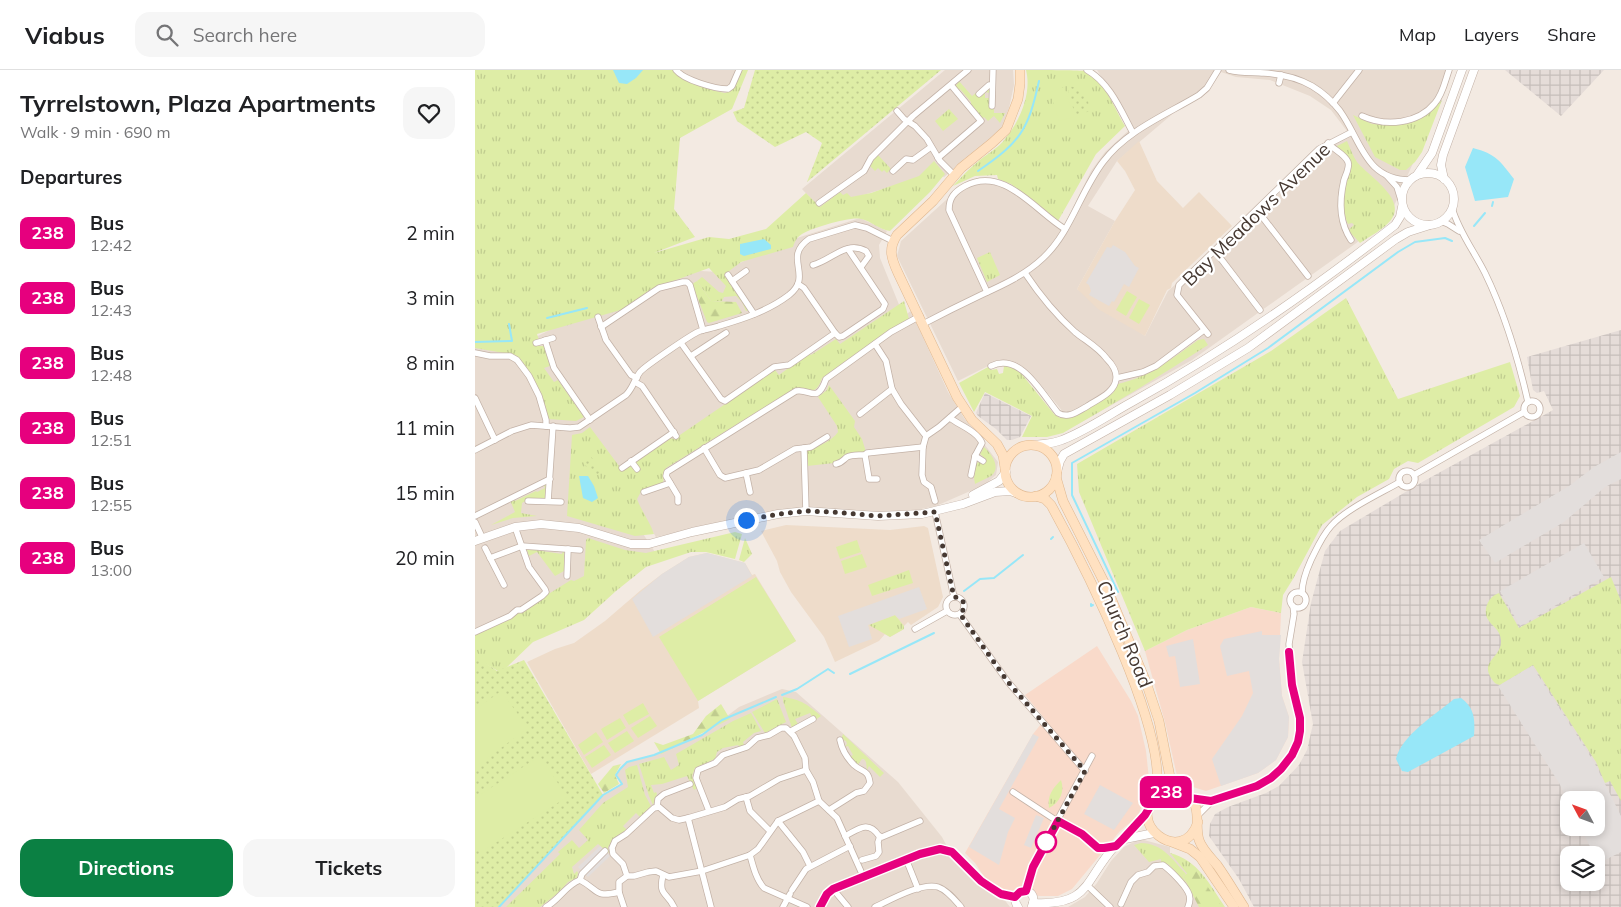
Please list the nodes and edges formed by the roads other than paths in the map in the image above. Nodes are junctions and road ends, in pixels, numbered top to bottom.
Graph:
1 (676, 70) edge
2 (739, 70) edge
3 (968, 70) edge
4 (993, 70) edge
5 (1020, 70) edge
6 (1218, 70) edge
7 (1229, 70) edge
8 (1359, 70) edge
9 (1449, 70) edge
10 (1462, 70) edge
11 (1474, 70) edge
12 (1091, 71) edge
13 (1281, 75) junction
14 (1279, 83) dead end
15 (951, 85) junction
16 (992, 85) junction
17 (979, 94) dead end
18 (1333, 103) junction
19 (992, 106) dead end
20 (897, 111) dead end
21 (1362, 116) dead end
22 (908, 122) junction
23 (1352, 132) junction
24 (1133, 133) junction
25 (1328, 143) junction
26 (931, 147) junction
27 (937, 158) junction
28 (893, 171) dead end
29 (955, 175) junction
30 (1387, 176) junction
31 (1413, 177) junction
32 (1444, 179) junction
33 (819, 203) dead end
34 (1402, 203) junction
35 (1452, 208) junction
36 (1257, 210) junction
37 (1441, 222) junction
38 (1352, 225) dead end
39 (1430, 225) junction
40 (1345, 228) junction
41 (1065, 229) junction
42 (1462, 234) junction
43 (1351, 240) dead end
44 (893, 242) junction
45 (848, 249) junction
46 (1215, 251) junction
47 (813, 265) dead end
48 (861, 267) junction
49 (1303, 269) junction
50 (746, 271) dead end
51 (1025, 273) junction
52 (1297, 273) dead end
53 (728, 275) dead end
54 (1308, 276) dead end
55 (732, 280) junction
56 (798, 284) junction
57 (987, 292) junction
58 (1261, 298) dead end
59 (1255, 303) junction
60 (1260, 310) dead end
61 (754, 314) junction
62 (598, 317) dead end
63 (922, 320) junction
64 (601, 327) junction
65 (703, 330) junction
66 (726, 333) dead end
67 (835, 333) junction
68 (553, 338) dead end
69 (545, 340) junction
70 (536, 343) dead end
71 (681, 343) junction
72 (875, 344) junction
73 (475, 353) edge
74 (691, 356) junction
75 (999, 363) junction
76 (991, 366) dead end
77 (1001, 371) dead end
78 (1117, 378) junction
79 (636, 380) junction
80 (892, 389) junction
81 (475, 398) edge
82 (1528, 402) junction
83 (963, 406) junction
84 (1524, 412) junction
85 (860, 414) dead end
86 (949, 418) junction
87 (590, 420) junction
88 (545, 426) junction
89 (553, 426) junction
90 (926, 436) junction
91 (827, 437) dead end
92 (495, 440) junction
93 (997, 444) junction
94 (1032, 445) junction
95 (923, 447) junction
96 (704, 448) junction
97 (804, 448) junction
98 (1020, 448) junction
99 (475, 450) edge
100 (865, 455) junction
101 (975, 456) junction
102 (983, 461) dead end
103 (631, 462) junction
104 (836, 464) dead end
105 (622, 468) dead end
106 (637, 469) dead end
107 (1005, 470) junction
108 (746, 473) junction
109 (971, 475) dead end
110 (1057, 475) junction
111 (1414, 475) junction
112 (550, 479) junction
113 (877, 479) dead end
114 (1399, 482) junction
115 (670, 483) junction
116 (644, 492) dead end
117 (750, 492) dead end
118 (1019, 494) junction
119 (1036, 496) junction
120 (528, 500) dead end
121 (548, 501) junction
122 (935, 501) dead end
123 (561, 502) dead end
124 (678, 502) dead end
125 (950, 508) junction
126 (805, 511) junction
127 (935, 512) junction
128 (475, 516) edge
129 (475, 522) edge
130 (515, 527) junction
131 (479, 539) edge
132 (522, 546) junction
133 (485, 548) dead end
134 (568, 549) junction
135 (580, 550) dead end
136 (491, 558) junction
137 (567, 576) dead end
138 (504, 585) dead end
139 (1302, 585) junction
140 (1293, 593) junction
141 (1302, 593) junction
142 (954, 597) junction
143 (1296, 607) junction
144 (947, 611) junction
145 (960, 614) junction
146 (915, 629) dead end
147 (475, 632) edge
148 (813, 719) dead end
149 (791, 731) junction
150 (840, 740) dead end
151 (1092, 756) dead end
152 (806, 770) junction
153 (1085, 771) junction
154 (690, 784) dead end
155 (1013, 792) dead end
156 (1187, 795) junction
157 (747, 797) junction
158 (1154, 800) junction
159 (819, 801) junction
160 (1211, 801) junction
161 (657, 807) junction
162 (1149, 808) junction
163 (829, 810) junction
164 (709, 812) junction
165 (688, 818) junction
166 (1198, 818) junction
167 (778, 821) junction
168 (1058, 821) junction
169 (920, 822) dead end
170 (769, 831) junction
171 (1154, 833) junction
172 (845, 836) junction
173 (880, 836) junction
174 (1123, 839) junction
175 (1171, 842) junction
176 (849, 846) junction
177 (1116, 846) junction
178 (605, 851) dead end
179 (750, 855) junction
180 (862, 860) dead end
181 (906, 860) junction
182 (810, 866) junction
183 (702, 870) junction
184 (663, 875) junction
185 (627, 876) junction
186 (863, 876) junction
187 (580, 880) junction
188 (1088, 886) junction
189 (833, 889) junction
190 (918, 889) junction
191 (1026, 891) junction
192 (619, 892) junction
193 (790, 896) junction
194 (1015, 897) junction
195 (1121, 904) dead end
196 (556, 905) edge
197 (887, 905) edge
198 (1032, 905) edge
199 (545, 907) edge
200 (624, 907) edge
201 (673, 907) edge
202 (711, 907) edge
203 (783, 907) edge
204 (807, 907) edge
205 (820, 907) edge
206 (849, 907) edge
207 (875, 907) edge
208 (961, 907) edge
209 (1018, 907) edge
210 (1110, 907) edge
211 (1187, 907) edge
212 (1234, 907) edge
213 (1244, 907) edge

1 - 2 street
3 - 15 street
4 - 16 street
5 - 29 main road
6 - 24 street
7 - 13 street
8 - 18 street
9 - 21 street
10 - 31 street
11 - 32 street
12 - 24 street
13 - 14 street
13 - 18 street
15 - 22 street
15 - 27 street
16 - 17 street
16 - 19 street
18 - 23 street
20 - 22 street
22 - 26 street
22 - 33 street
23 - 25 street, Bay Meadows Avenue
23 - 30 street
24 - 41 street
25 - 36 street, Bay Meadows Avenue
25 - 40 street
26 - 27 street
26 - 28 street
27 - 29 street
29 - 44 main road
30 - 31 street
30 - 34 street
31 - 32 street
31 - 34 street
32 - 35 street
34 - 39 street
34 - 94 street
35 - 37 street
35 - 42 street
36 - 46 street, Bay Meadows Avenue
36 - 49 street
37 - 39 street
37 - 42 street
38 - 40 street
39 - 110 street
40 - 43 street
41 - 51 street
41 - 57 street
42 - 82 street
44 - 56 street
44 - 63 main road
45 - 47 street
45 - 48 street
45 - 48 street
46 - 59 street
46 - 78 street, Bay Meadows Avenue
48 - 67 street
49 - 52 street
49 - 54 street
50 - 55 street
51 - 57 street
51 - 78 street
53 - 55 street
55 - 61 street
56 - 61 street
56 - 67 street
57 - 63 street
58 - 59 street
59 - 60 street
61 - 65 street
62 - 64 street
63 - 72 street
63 - 83 main road
64 - 65 street
64 - 79 street
65 - 71 street
66 - 74 street
67 - 74 street
68 - 69 street
69 - 70 street
69 - 87 street
71 - 74 street
71 - 79 street
72 - 80 street
72 - 96 street
73 - 88 street
75 - 76 street
75 - 77 street
75 - 78 street
79 - 87 street
79 - 103 street
80 - 85 street
80 - 90 street
81 - 92 street
82 - 84 street
82 - 84 street
83 - 86 street
83 - 93 main road
84 - 111 street
86 - 90 street
86 - 101 street
87 - 89 street
88 - 89 street
88 - 92 street
89 - 112 street
90 - 95 street
91 - 97 street
92 - 99 street
93 - 98 main road
93 - 107 main road
94 - 98 main road
94 - 110 main road
95 - 100 street
95 - 122 street
96 - 108 street
96 - 115 street
97 - 108 street
97 - 126 street
98 - 107 main road
100 - 104 street
100 - 113 street
101 - 102 street
101 - 109 street
103 - 105 street
103 - 106 street
107 - 118 main road
107 - 125 street
108 - 117 street
110 - 119 main road
110 - 156 main road, Church Road
111 - 114 street
111 - 114 street
112 - 121 street
112 - 128 street
114 - 139 street
115 - 116 street
115 - 124 street
118 - 119 main road
118 - 125 street
119 - 158 main road, Church Road
120 - 121 street
121 - 123 street
125 - 127 street
126 - 127 street
126 - 130 street
127 - 142 street
129 - 131 street
130 - 131 street
130 - 132 street
132 - 134 street
132 - 136 street
132 - 147 street
133 - 136 street
134 - 135 street
134 - 137 street
136 - 138 street
139 - 140 street
139 - 141 street
140 - 141 street
140 - 143 street
141 - 143 street
142 - 144 street
142 - 145 street
143 - 160 street
144 - 145 street
144 - 146 street
145 - 153 street
148 - 149 street
149 - 152 street
149 - 164 street
150 - 163 street
151 - 153 street
152 - 157 street
152 - 159 street
153 - 168 street
154 - 161 street
155 - 168 street
156 - 158 main road
156 - 160 street
156 - 166 main road
157 - 164 street
157 - 170 street
158 - 162 main road
159 - 163 street
159 - 167 street
160 - 166 street
161 - 165 street
161 - 185 street
162 - 171 main road
162 - 174 street
163 - 172 street
164 - 165 street
165 - 183 street
166 - 175 main road
166 - 213 main road
167 - 170 street
167 - 182 street
168 - 177 street
168 - 191 street
169 - 173 street
170 - 179 street
171 - 174 street
171 - 175 main road
172 - 173 street
172 - 176 street
173 - 180 street
174 - 177 street
175 - 212 main road
176 - 182 street
176 - 186 street
177 - 188 street
178 - 187 street
179 - 183 street
179 - 193 street
181 - 186 street
181 - 190 street
181 - 194 street
182 - 193 street
183 - 184 street
183 - 202 street
184 - 185 street
184 - 201 street
185 - 192 street
186 - 189 street
187 - 192 street
187 - 196 street
188 - 198 street
188 - 210 street
189 - 205 street
189 - 206 street
190 - 197 street
190 - 208 street
191 - 194 street
191 - 198 street
192 - 200 street
193 - 203 street
193 - 204 street
194 - 209 street
195 - 211 street
196 - 199 street
197 - 207 street

